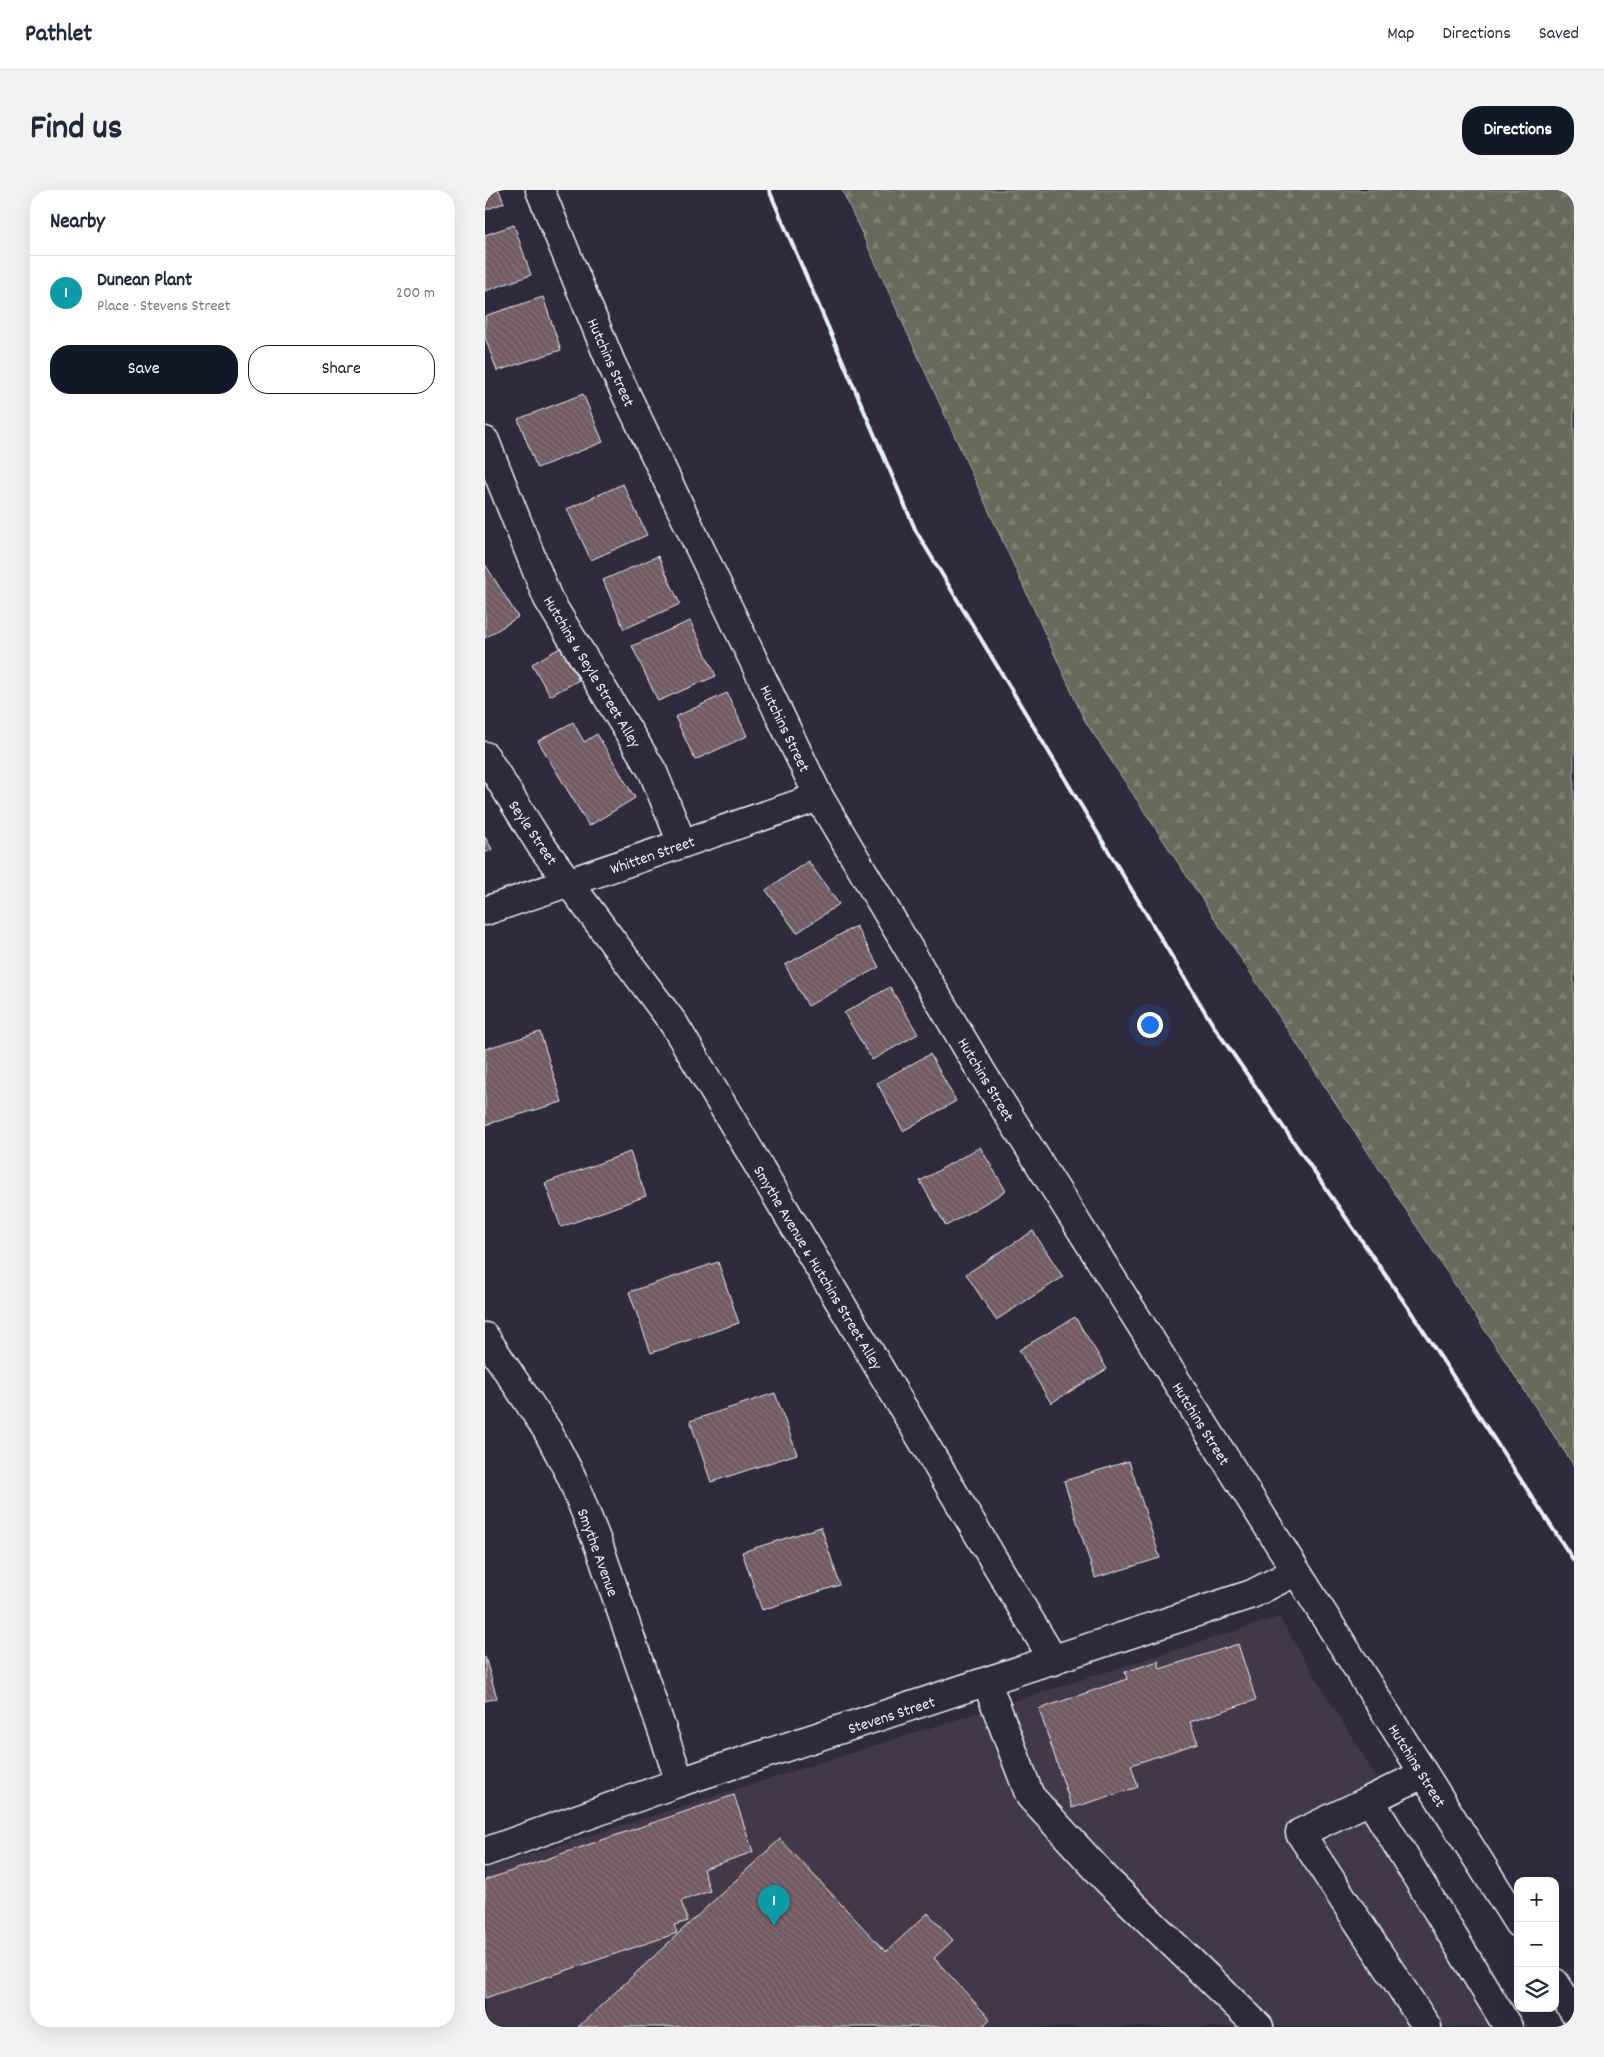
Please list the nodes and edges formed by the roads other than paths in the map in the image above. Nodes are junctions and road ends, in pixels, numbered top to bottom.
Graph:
1 (540, 190) edge
2 (485, 441) edge
3 (485, 756) edge
4 (819, 797) junction
5 (682, 843) junction
6 (569, 882) junction
7 (485, 910) edge
8 (485, 1337) edge
9 (1295, 1572) junction
10 (1053, 1660) junction
11 (987, 1683) junction
12 (1423, 1774) junction
13 (680, 1782) junction
14 (1370, 1800) junction
15 (485, 1852) edge
16 (1517, 1922) edge
17 (1559, 1989) edge
18 (1574, 2012) edge
19 (1259, 2027) edge
20 (1427, 2027) edge
21 (1509, 2027) edge

1 - 4 street, Hutchins Street
2 - 5 street, Hutchins & Seyle Street Alley
3 - 6 street, Seyle Street
4 - 5 street, Whitten Street
4 - 9 street, Hutchins Street
5 - 6 street, Whitten Street
6 - 7 street, Whitten Street
6 - 10 street, Smythe Avenue & Hutchins Street Alley
8 - 13 street, Smythe Avenue
9 - 10 street, Stevens Street
9 - 12 street, Hutchins Street
10 - 11 street, Stevens Street
11 - 13 street, Stevens Street
11 - 19 street
12 - 14 street
12 - 16 street, Hutchins Street
13 - 15 street, Stevens Street
14 - 20 street
14 - 21 street
17 - 18 street

